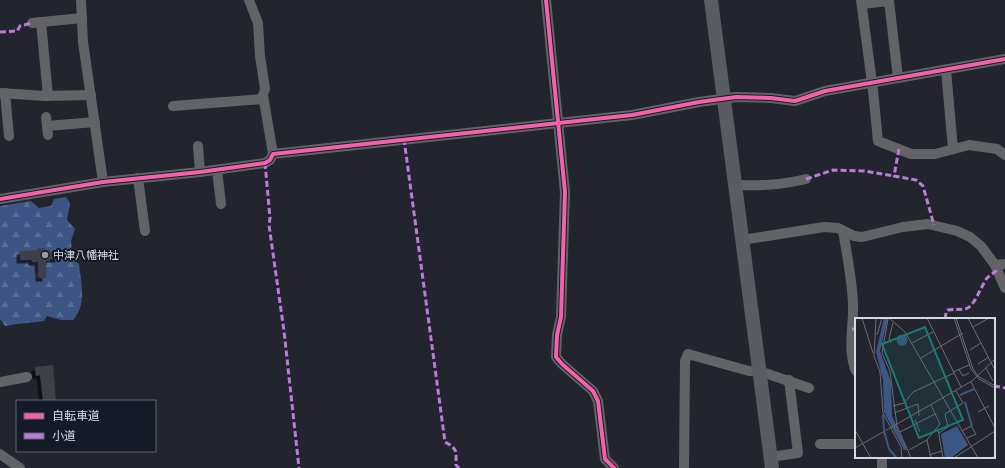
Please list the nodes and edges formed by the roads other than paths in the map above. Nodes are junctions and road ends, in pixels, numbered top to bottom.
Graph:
1 (81, 0) edge
2 (249, 0) edge
3 (546, 0) edge
4 (711, 0) edge
5 (861, 2) edge
6 (82, 18) junction
7 (1005, 59) edge
8 (946, 70) junction
9 (898, 78) junction
10 (872, 83) junction
11 (3, 93) edge
12 (91, 95) junction
13 (48, 96) junction
14 (263, 99) junction
15 (723, 99) junction
16 (173, 106) dead end
17 (95, 122) junction
18 (559, 122) junction
19 (47, 126) dead end
20 (9, 136) dead end
21 (198, 146) dead end
22 (952, 149) junction
23 (273, 154) junction
24 (1005, 155) edge
25 (217, 170) junction
26 (200, 172) junction
27 (138, 178) junction
28 (806, 179) dead end
29 (103, 182) junction
30 (735, 185) junction
31 (0, 199) edge
32 (221, 204) dead end
33 (145, 230) dead end
34 (843, 231) junction
35 (742, 240) junction
36 (1000, 264) edge
37 (1005, 288) edge
38 (855, 368) edge
39 (759, 370) junction
40 (27, 378) dead end
41 (788, 380) junction
42 (0, 382) edge
43 (809, 388) dead end
44 (820, 444) dead end
45 (855, 444) edge
46 (0, 454) edge
47 (771, 462) edge
48 (20, 468) edge
49 (614, 468) edge
50 (684, 468) edge

1 - 6 street
2 - 14 street
3 - 18 street
4 - 15 street
5 - 9 street
5 - 10 street
6 - 12 street
6 - 13 street
7 - 8 street
8 - 9 street
8 - 22 street
9 - 10 street
10 - 15 street
10 - 22 street
11 - 13 street
11 - 20 street
12 - 13 street
12 - 17 street
14 - 16 street
14 - 23 street
15 - 18 street
15 - 30 street
17 - 19 street
17 - 29 street
18 - 23 street
18 - 49 street
21 - 26 street
22 - 24 street
23 - 25 street
25 - 26 street
25 - 32 street
26 - 27 street
27 - 29 street
27 - 33 street
28 - 30 street
29 - 31 street
30 - 35 street
34 - 35 street
34 - 36 street
34 - 38 street
35 - 39 street
36 - 37 street
39 - 41 street
39 - 47 street
39 - 50 street
40 - 42 street
41 - 43 street
41 - 47 street
44 - 45 street
46 - 48 street

